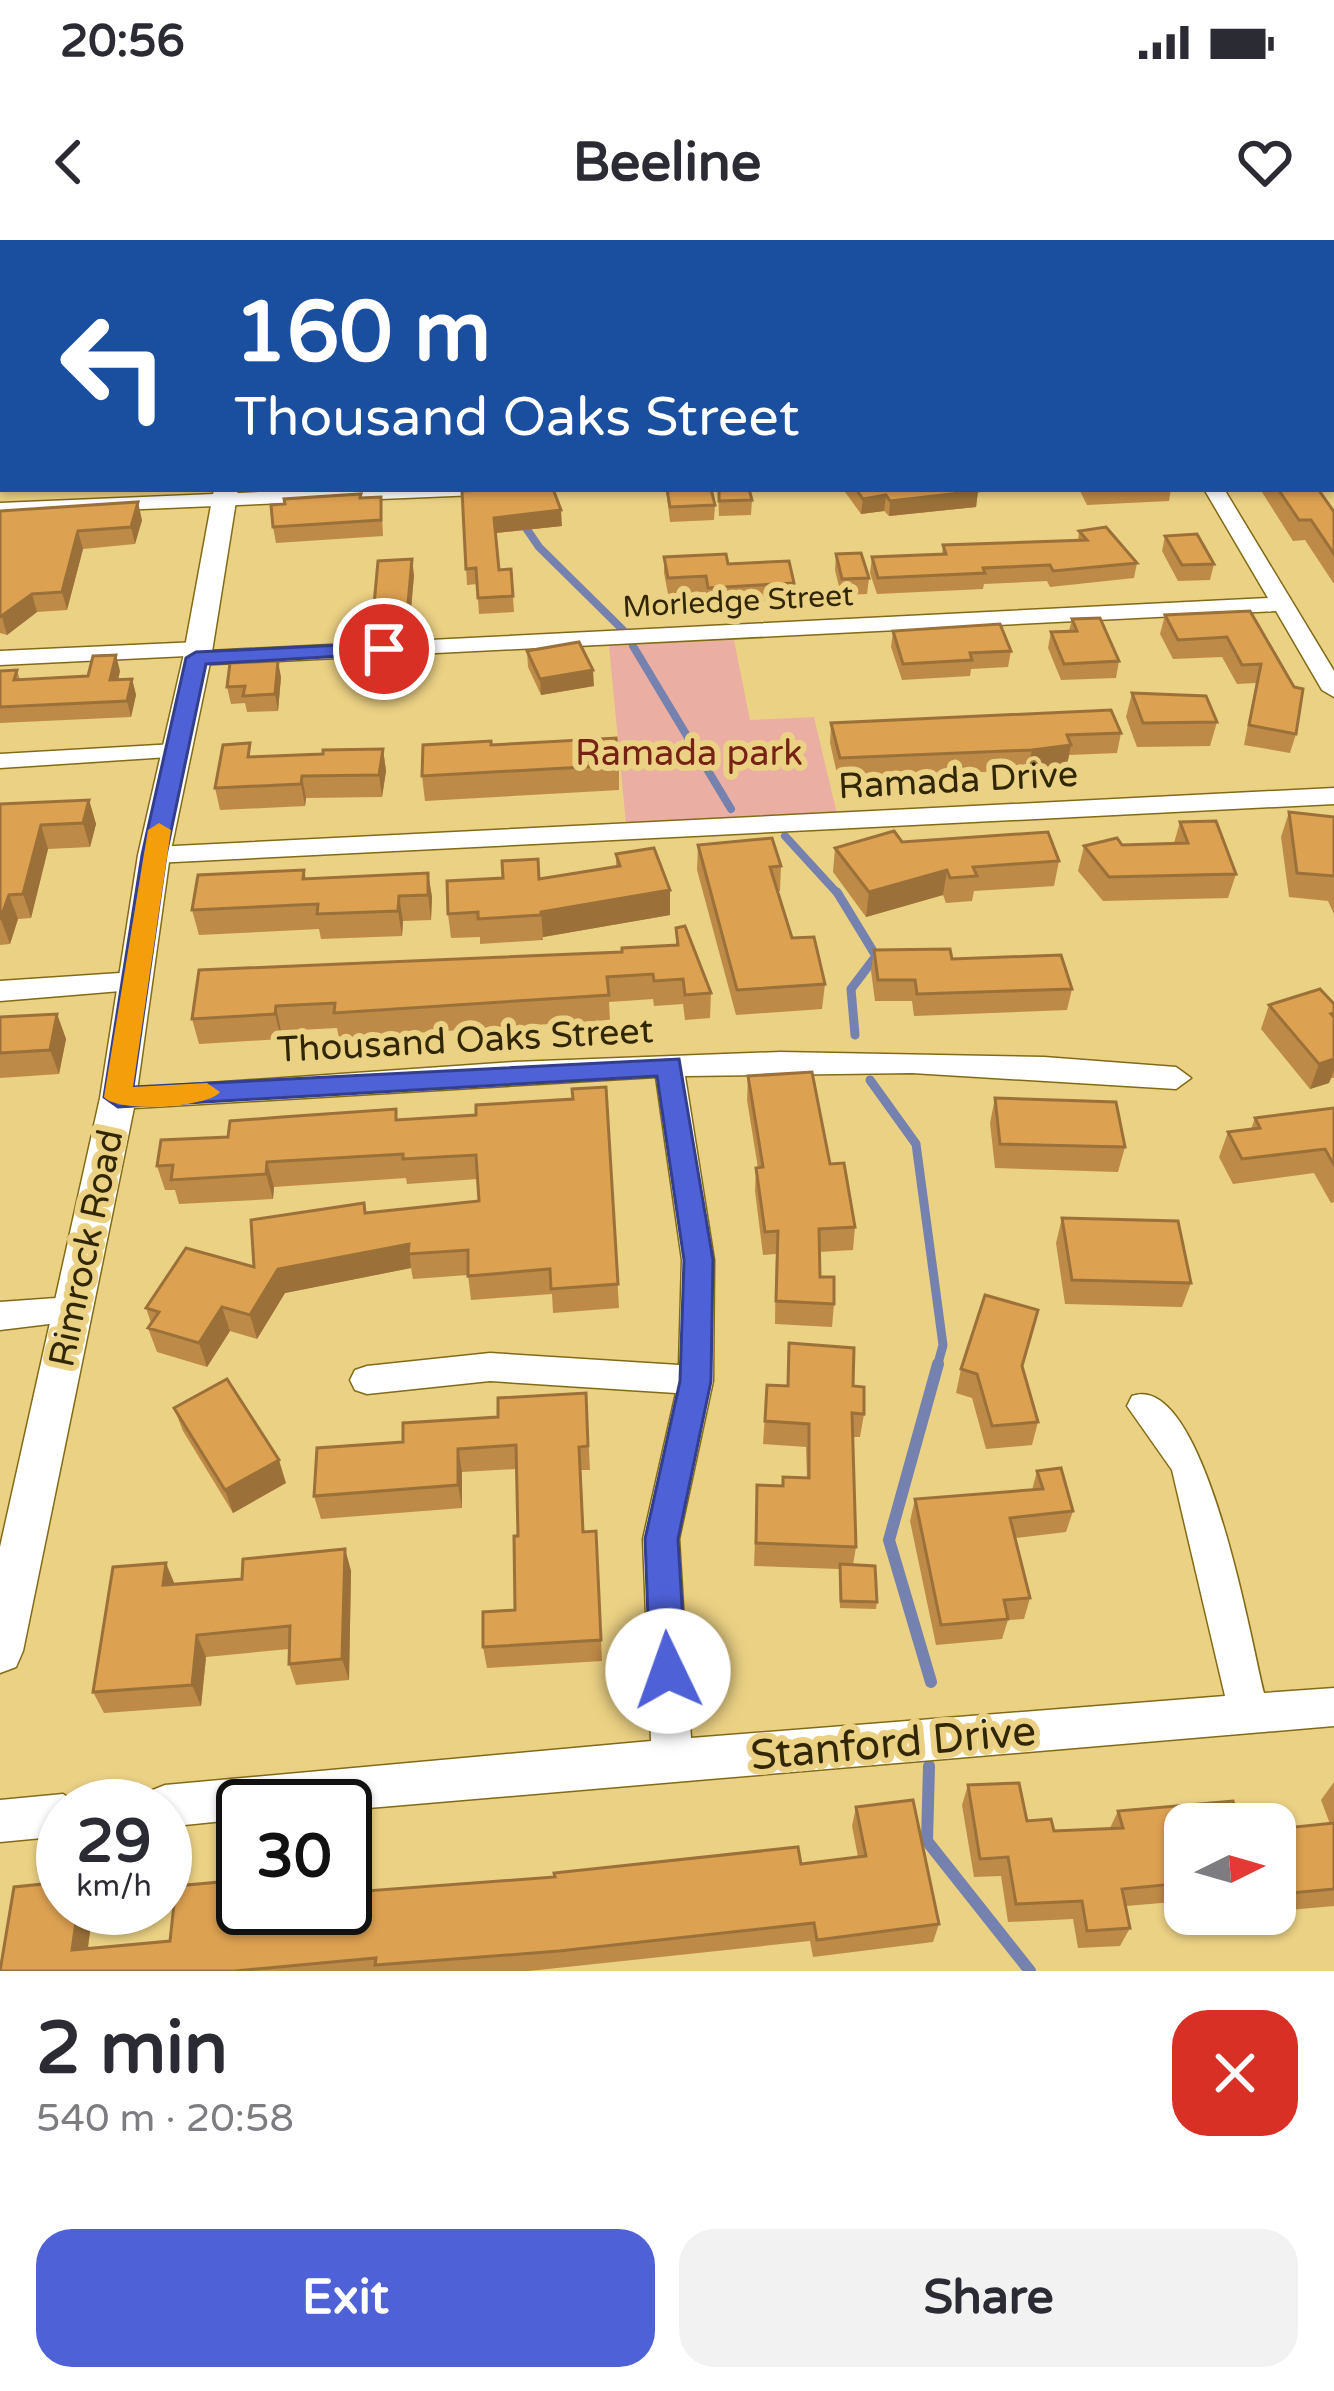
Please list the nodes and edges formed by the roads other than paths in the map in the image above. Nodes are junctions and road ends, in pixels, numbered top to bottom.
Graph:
1 (326, 492) edge
2 (1216, 492) edge
3 (225, 494) edge
4 (0, 509) edge
5 (1282, 604) junction
6 (197, 654) junction
7 (0, 658) edge
8 (1334, 690) edge
9 (175, 751) junction
10 (0, 761) edge
11 (1334, 796) edge
12 (154, 855) junction
13 (135, 982) junction
14 (0, 991) edge
15 (669, 1066) junction
16 (1176, 1078) dead end
17 (118, 1097) junction
18 (70, 1310) junction
19 (0, 1316) edge
20 (367, 1379) dead end
21 (696, 1381) junction
22 (1144, 1406) dead end
23 (0, 1651) edge
24 (1334, 1708) edge
25 (1249, 1714) junction
26 (672, 1760) junction
27 (192, 1804) edge
28 (36, 1818) edge
29 (0, 1821) edge

1 - 3 street
2 - 5 street
3 - 4 street
3 - 6 main road, Rimrock Road
5 - 6 street, Morledge Street
5 - 8 street
6 - 7 street, Morledge Street
6 - 9 main road, Rimrock Road
9 - 10 street
9 - 12 main road, Rimrock Road
11 - 12 street, Ramada Drive
12 - 13 main road, Rimrock Road
13 - 14 street
13 - 17 main road, Rimrock Road
15 - 16 street, Thousand Oaks Street
15 - 17 street, Thousand Oaks Street
15 - 21 street
17 - 18 main road, Rimrock Road
18 - 19 street
18 - 23 main road, Rimrock Road
20 - 21 street
21 - 26 street
22 - 25 street
24 - 25 street, Stanford Drive
25 - 26 street, Stanford Drive
26 - 27 street, Stanford Drive
28 - 29 street

